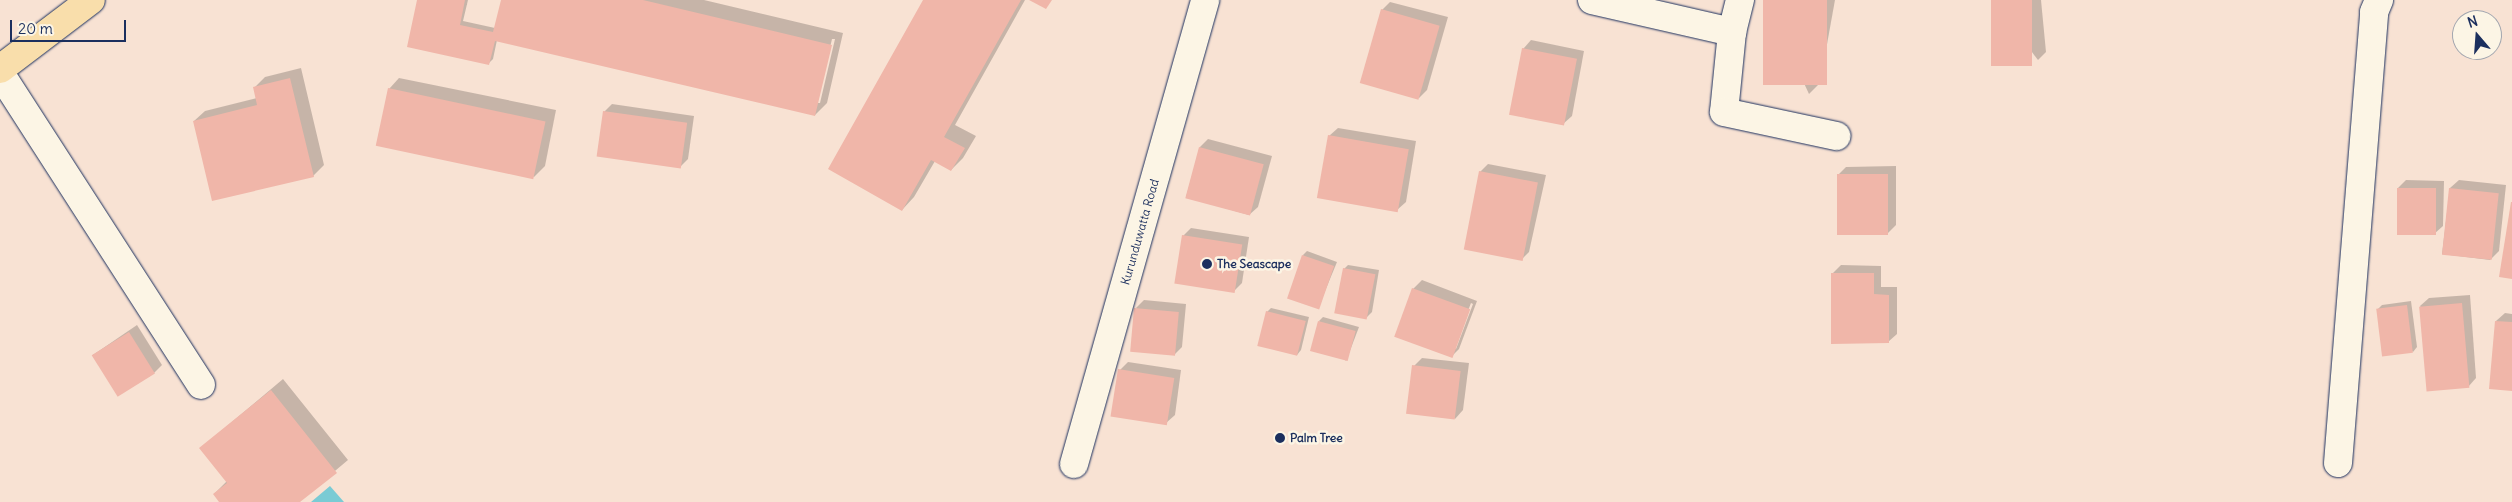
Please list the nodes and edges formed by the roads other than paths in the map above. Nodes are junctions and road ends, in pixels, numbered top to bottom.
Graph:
1 (91, 0) edge
2 (1205, 0) edge
3 (1592, 0) edge
4 (1740, 0) edge
5 (2379, 0) edge
6 (1732, 32) junction
7 (0, 69) edge
8 (0, 74) edge
9 (1836, 136) dead end
10 (201, 385) dead end
11 (2338, 463) dead end
12 (1074, 464) dead end

1 - 7 main road
2 - 12 street, Kurunduwatta Road
3 - 6 street
4 - 6 street
5 - 11 street
6 - 9 street
8 - 10 street

